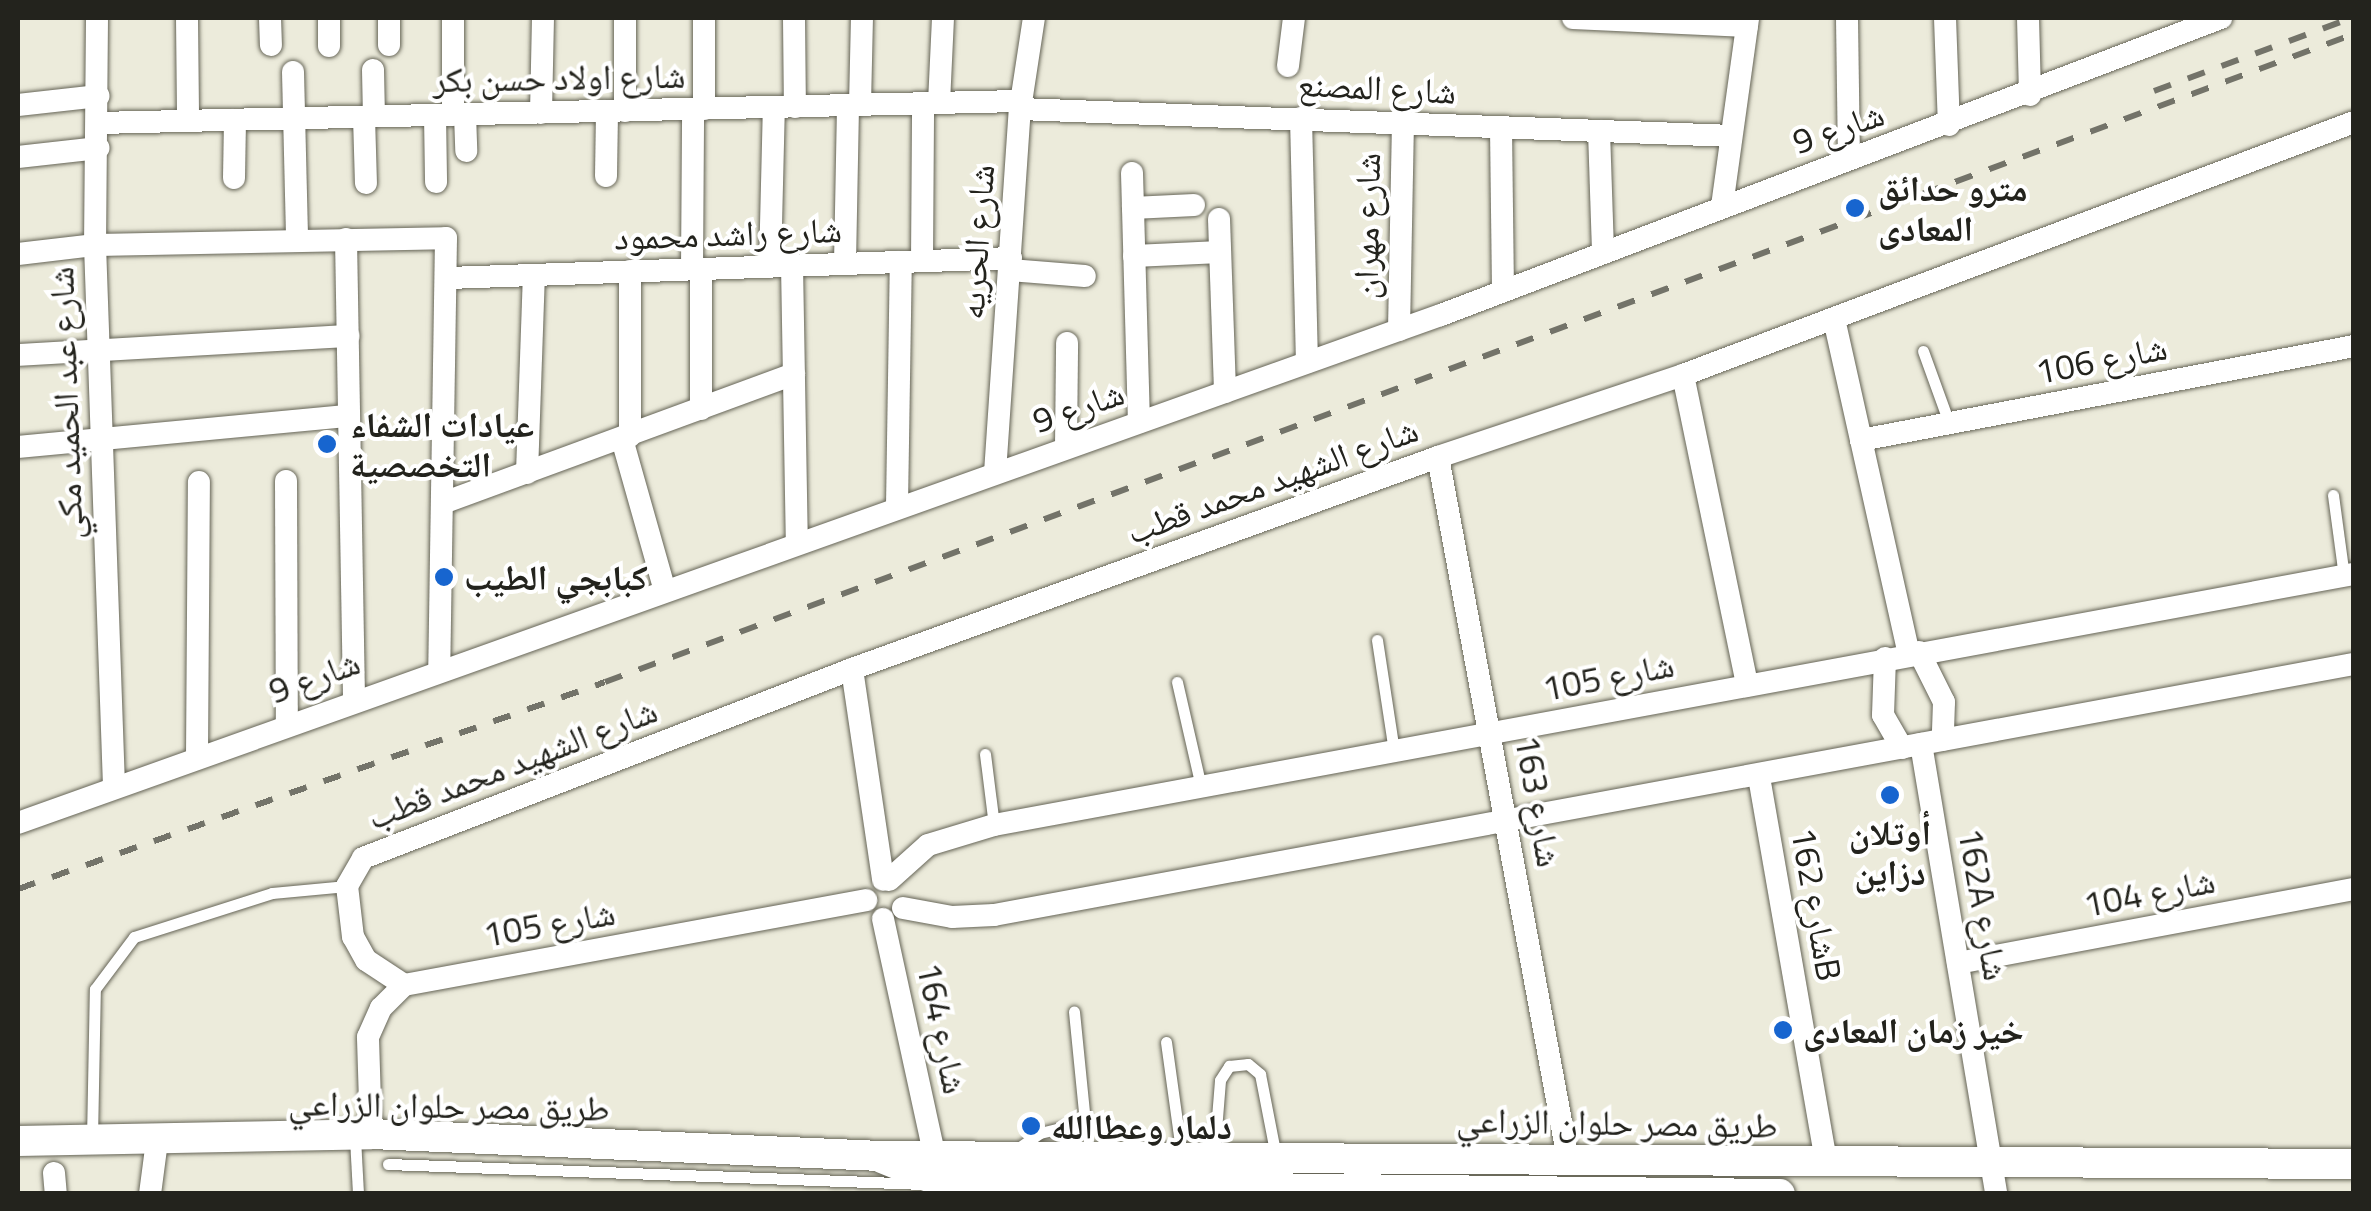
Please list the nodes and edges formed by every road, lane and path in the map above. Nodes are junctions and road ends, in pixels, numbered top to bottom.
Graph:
1 (97, 18) edge
2 (187, 18) edge
3 (270, 18) edge
4 (329, 18) edge
5 (389, 18) edge
6 (453, 18) edge
7 (543, 18) edge
8 (625, 18) edge
9 (704, 18) edge
10 (794, 18) edge
11 (862, 18) edge
12 (942, 18) edge
13 (1034, 18) edge
14 (1294, 18) edge
15 (1578, 18) edge
16 (1848, 18) edge
17 (1945, 18) edge
18 (2028, 18) edge
19 (2160, 18) edge
20 (2221, 18) edge
21 (1667, 20) edge
22 (1748, 22) edge
23 (2157, 43) junction
24 (271, 45) dead end
25 (389, 45) dead end
26 (329, 46) dead end
27 (1288, 66) dead end
28 (373, 70) dead end
29 (293, 72) dead end
30 (2030, 95) junction
31 (98, 96) junction
32 (931, 104) junction
33 (18, 105) edge
34 (854, 105) junction
35 (1021, 105) junction
36 (784, 107) junction
37 (698, 109) junction
38 (616, 111) junction
39 (540, 113) junction
40 (451, 115) junction
41 (369, 116) junction
42 (296, 118) junction
43 (1301, 118) junction
44 (235, 120) junction
45 (188, 121) junction
46 (2354, 122) edge
47 (98, 123) junction
48 (1403, 123) junction
49 (1948, 125) junction
50 (1501, 128) junction
51 (1599, 131) junction
52 (1731, 136) junction
53 (98, 148) junction
54 (466, 151) dead end
55 (18, 157) edge
56 (1850, 159) junction
57 (1132, 173) dead end
58 (606, 176) dead end
59 (234, 178) dead end
60 (436, 182) dead end
61 (366, 183) dead end
62 (1194, 205) dead end
63 (1722, 206) junction
64 (1132, 208) junction
65 (1219, 218) dead end
66 (346, 239) junction
67 (297, 240) junction
68 (95, 245) junction
69 (1220, 252) junction
70 (1603, 253) junction
71 (18, 254) edge
72 (1134, 256) junction
73 (911, 261) junction
74 (845, 263) junction
75 (1010, 264) junction
76 (781, 266) junction
77 (696, 269) junction
78 (630, 271) junction
79 (534, 275) junction
80 (1085, 276) dead end
81 (448, 278) junction
82 (1503, 291) junction
83 (1834, 319) junction
84 (1399, 330) junction
85 (348, 336) junction
86 (1067, 343) dead end
87 (100, 346) junction
88 (2354, 346) edge
89 (1923, 351) dead end
90 (18, 355) edge
91 (1308, 362) junction
92 (794, 374) junction
93 (1683, 375) junction
94 (1224, 392) junction
95 (701, 409) junction
96 (349, 416) junction
97 (1140, 422) junction
98 (1950, 423) junction
99 (101, 434) junction
100 (626, 437) junction
101 (1861, 440) junction
102 (18, 447) edge
103 (1066, 447) junction
104 (1438, 456) junction
105 (995, 472) junction
106 (527, 473) junction
107 (286, 481) dead end
108 (199, 482) dead end
109 (2333, 495) dead end
110 (443, 503) junction
111 (897, 506) junction
112 (797, 540) junction
113 (2349, 575) edge
114 (664, 587) junction
115 (1377, 640) dead end
116 (1914, 653) junction
117 (1884, 658) junction
118 (2354, 664) edge
119 (439, 668) junction
120 (852, 670) junction
121 (1177, 682) dead end
122 (1747, 685) junction
123 (354, 698) junction
124 (286, 724) junction
125 (1490, 734) junction
126 (1922, 744) junction
127 (1394, 751) junction
128 (985, 754) dead end
129 (197, 756) junction
130 (1759, 777) junction
131 (114, 786) junction
132 (1201, 787) junction
133 (18, 823) edge
134 (1508, 823) junction
135 (994, 826) junction
136 (886, 880) junction
137 (347, 886) junction
138 (2354, 889) edge
139 (866, 900) junction
140 (893, 913) junction
141 (1958, 963) junction
142 (404, 985) junction
143 (1074, 1012) dead end
144 (1166, 1042) dead end
145 (363, 1134) junction
146 (156, 1141) junction
147 (18, 1142) edge
148 (92, 1142) junction
149 (973, 1154) junction
150 (1010, 1155) junction
151 (1214, 1156) junction
152 (1276, 1156) junction
153 (1182, 1157) junction
154 (1568, 1159) junction
155 (1826, 1161) junction
156 (388, 1164) dead end
157 (2354, 1164) edge
158 (941, 1176) edge
159 (1994, 1179) edge
160 (1213, 1187) junction
161 (1282, 1188) junction
162 (986, 1189) edge
163 (150, 1194) edge
164 (358, 1194) edge
165 (1780, 1194) edge

1 - 31 street, شارع عبد الحميد مكي
2 - 45 street
3 - 24 street
4 - 26 street
5 - 25 street
6 - 40 street
7 - 39 street
8 - 38 street
9 - 37 street
10 - 36 street
11 - 34 street
12 - 32 street
13 - 35 street, شارع الحريه
14 - 27 street
15 - 21 street
16 - 56 street
17 - 49 street
18 - 30 street
19 - 23 street
20 - 23 street, شارع 9
21 - 22 street
22 - 52 street
23 - 30 street, شارع 9
28 - 41 street
29 - 42 street
30 - 49 street, شارع 9
31 - 33 street
31 - 47 street, شارع عبد الحميد مكي
32 - 34 street, شارع اولاد حسن بكر
32 - 35 street, شارع اولاد حسن بكر
32 - 73 street
34 - 36 street, شارع اولاد حسن بكر
34 - 74 street
35 - 43 street, شارع المصنع
35 - 75 street, شارع الحريه
36 - 37 street, شارع اولاد حسن بكر
36 - 76 street
37 - 38 street, شارع اولاد حسن بكر
37 - 77 street
38 - 39 street, شارع اولاد حسن بكر
38 - 58 street
39 - 40 street, شارع اولاد حسن بكر
40 - 41 street, شارع اولاد حسن بكر
40 - 54 street
40 - 60 street
41 - 42 street, شارع اولاد حسن بكر
41 - 61 street
42 - 44 street, شارع اولاد حسن بكر
42 - 67 street
43 - 48 street, شارع المصنع
43 - 91 street
44 - 45 street, شارع اولاد حسن بكر
44 - 59 street
45 - 47 street, شارع اولاد حسن بكر
46 - 83 street, شارع الشهيد محمد قطب
47 - 53 street, شارع عبد الحميد مكي
48 - 50 street, شارع المصنع
48 - 84 street, شارع مهران
49 - 56 street, شارع 9
50 - 51 street, شارع المصنع
50 - 82 street
51 - 52 street, شارع المصنع
51 - 70 street
52 - 63 street
53 - 55 street
53 - 68 street, شارع عبد الحميد مكي
56 - 63 street, شارع 9
57 - 64 street
62 - 64 street
63 - 70 street, شارع 9
64 - 72 street
65 - 69 street
66 - 67 street
66 - 81 street
66 - 85 street
67 - 68 street
68 - 71 street
68 - 87 street, شارع عبد الحميد مكي
69 - 72 street
69 - 94 street
70 - 82 street, شارع 9
72 - 97 street
73 - 74 street, شارع راشد محمود
73 - 75 street, شارع راشد محمود
73 - 111 street
74 - 76 street, شارع راشد محمود
75 - 80 street, شارع راشد محمود
75 - 105 street, شارع الحريه
76 - 77 street, شارع راشد محمود
76 - 92 street
77 - 78 street, شارع راشد محمود
77 - 95 street
78 - 79 street, شارع راشد محمود
78 - 100 street
79 - 81 street, شارع راشد محمود
79 - 106 street
81 - 110 street
82 - 84 street, شارع 9
83 - 93 street, شارع الشهيد محمد قطب
83 - 101 street
84 - 91 street, شارع 9
85 - 87 street
85 - 96 street
86 - 103 street
87 - 90 street
87 - 99 street, شارع عبد الحميد مكي
88 - 98 street, شارع 106
89 - 98 lane
91 - 94 street, شارع 9
92 - 95 street
92 - 112 street
93 - 104 street, شارع الشهيد محمد قطب
93 - 122 street
94 - 97 street, شارع 9
95 - 100 street
96 - 99 street
96 - 123 street
97 - 103 street, شارع 9
98 - 101 street, شارع 106
99 - 102 street
99 - 131 street, شارع عبد الحميد مكي
100 - 106 street
100 - 114 street
101 - 116 street
103 - 105 street, شارع 9
104 - 120 street, شارع الشهيد محمد قطب
104 - 125 street, شارع 163
105 - 111 street, شارع 9
106 - 110 street
107 - 124 street
108 - 129 street
109 - 113 lane
110 - 119 street
111 - 112 street, شارع 9
112 - 114 street, شارع 9
113 - 116 street, شارع 105
114 - 119 street, شارع 9
115 - 127 lane
116 - 117 street, شارع 105
116 - 126 street
117 - 122 street, شارع 105
117 - 126 street
118 - 126 street
119 - 123 street, شارع 9
120 - 136 street
120 - 137 street, شارع الشهيد محمد قطب
121 - 132 lane
122 - 125 street, شارع 105
123 - 124 street, شارع 9
124 - 129 street, شارع 9
125 - 127 street, شارع 105
125 - 134 street, شارع 163
126 - 130 street
126 - 141 street, 162A شارع
127 - 132 street, شارع 105
128 - 135 lane
129 - 131 street, شارع 9
130 - 134 street
130 - 155 street, شارع 162B
131 - 133 street, شارع 9
132 - 135 street, شارع 105
134 - 140 street
134 - 154 street, شارع 163
135 - 136 street, شارع 105
136 - 139 street, شارع 105
136 - 140 street, شارع 164
137 - 142 street
137 - 148 lane
138 - 141 street, شارع 104
139 - 140 street
139 - 142 street, شارع 105
140 - 158 street, شارع 164
141 - 159 street, 162A شارع
142 - 145 street
143 - 150 lane
144 - 153 lane
145 - 146 main road, طريق مصر حلوان الزراعي
145 - 158 main road, طريق مصر حلوان الزراعي
145 - 164 lane
146 - 148 main road, طريق مصر حلوان الزراعي
146 - 163 street
147 - 148 main road, طريق مصر حلوان الزراعي
149 - 150 main road, طريق مصر حلوان الزراعي
149 - 158 main road, طريق مصر حلوان الزراعي
149 - 162 main road
150 - 153 main road, طريق مصر حلوان الزراعي
151 - 152 main road, طريق مصر حلوان الزراعي
151 - 152 lane
151 - 153 main road, طريق مصر حلوان الزراعي
151 - 160 main road
152 - 154 main road, طريق مصر حلوان الزراعي
152 - 161 main road
154 - 155 main road, طريق مصر حلوان الزراعي
155 - 159 main road, طريق مصر حلوان الزراعي
156 - 158 lane
157 - 159 main road, طريق مصر حلوان الزراعي
158 - 162 main road, طريق مصر حلوان الزراعي
160 - 161 main road, طريق مصر حلوان الزراعي
160 - 162 main road, طريق مصر حلوان الزراعي
161 - 165 main road, طريق مصر حلوان الزراعي

